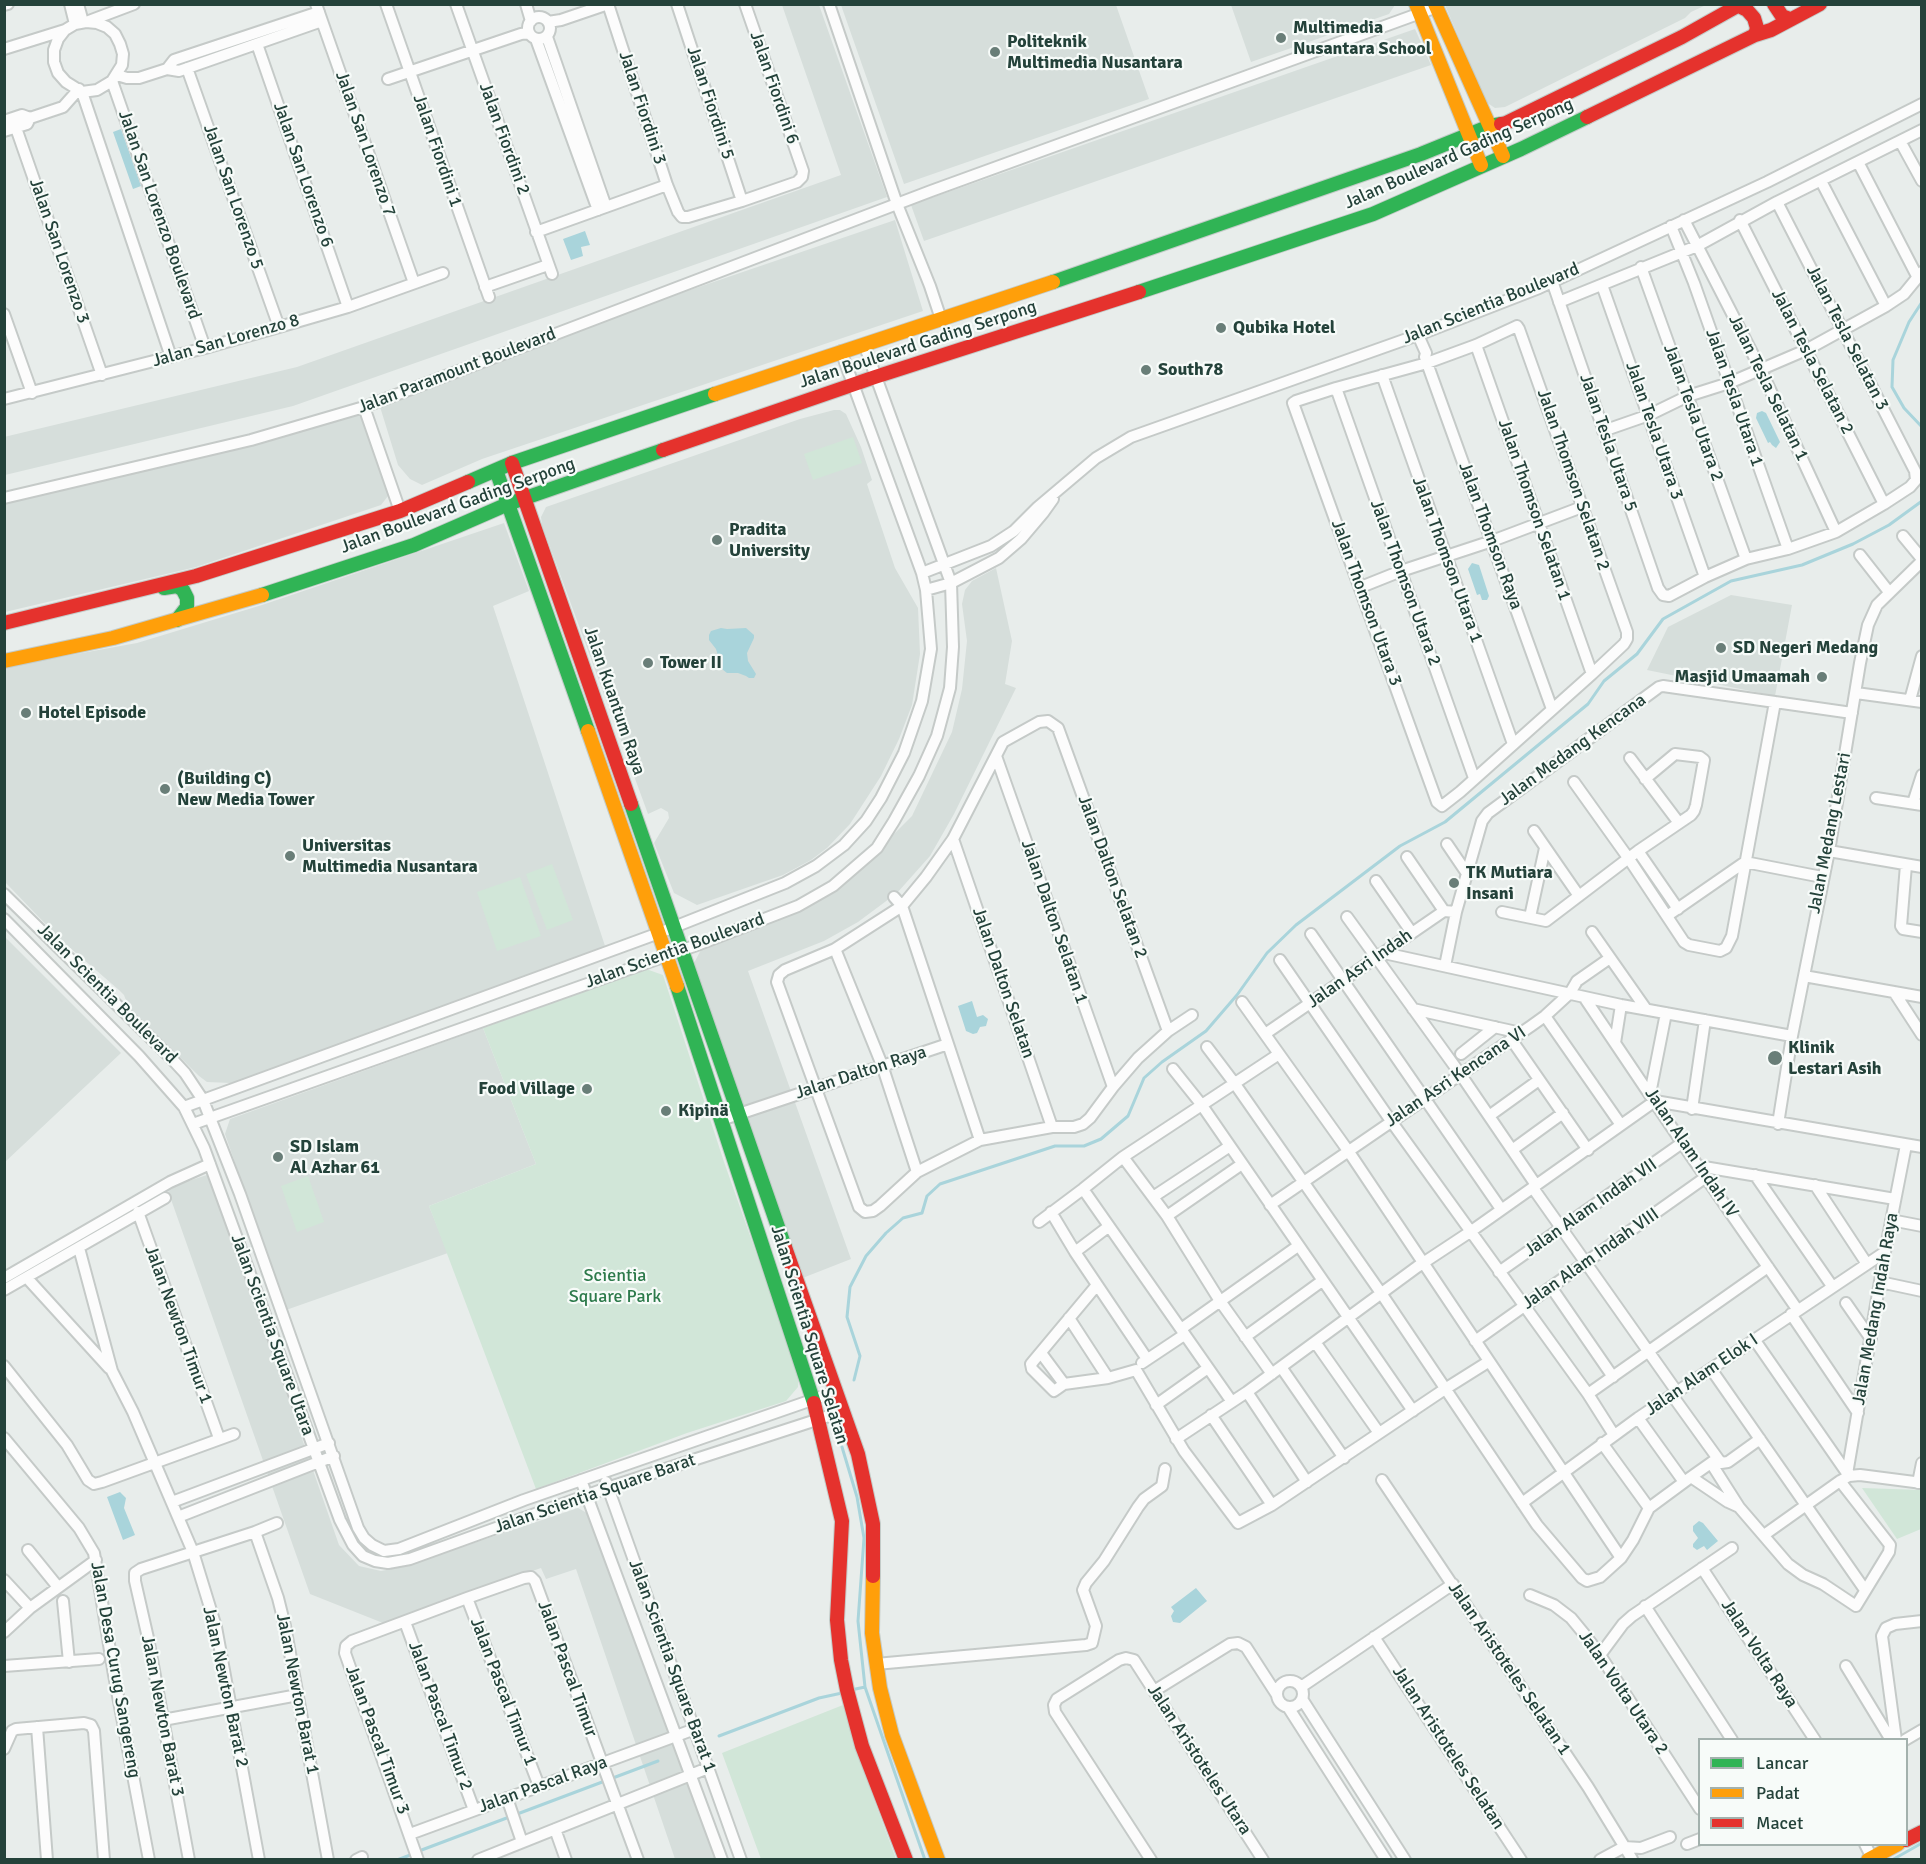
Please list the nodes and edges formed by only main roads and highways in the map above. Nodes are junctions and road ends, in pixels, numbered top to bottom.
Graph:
1 (1774, 4) edge
2 (1820, 4) edge
3 (1740, 5) edge
4 (1436, 6) edge
5 (1418, 9) edge
6 (1790, 19) junction
7 (1755, 35) junction
8 (1490, 126) junction
9 (1468, 136) junction
10 (1503, 156) junction
11 (1481, 165) junction
12 (512, 463) junction
13 (496, 470) junction
14 (524, 498) junction
15 (508, 504) junction
16 (196, 576) junction
17 (116, 597) junction
18 (253, 598) junction
19 (177, 620) junction
20 (4, 622) edge
21 (4, 661) edge
22 (659, 933) joint
23 (681, 951) joint
24 (1922, 1832) edge
25 (1908, 1839) edge
26 (1889, 1847) edge
27 (1870, 1859) edge
28 (906, 1860) edge
29 (938, 1860) edge

1 - 6 main road
2 - 6 main road, Jalan Boulevard Gading Serpong
3 - 7 main road
3 - 8 main road, Jalan Boulevard Gading Serpong
4 - 8 main road
5 - 9 main road
6 - 7 main road, Jalan Boulevard Gading Serpong
7 - 10 main road, Jalan Boulevard Gading Serpong
8 - 9 main road, Jalan Boulevard Gading Serpong
8 - 10 main road
9 - 11 main road
9 - 12 main road, Jalan Boulevard Gading Serpong
10 - 11 main road, Jalan Boulevard Gading Serpong
11 - 14 main road, Jalan Boulevard Gading Serpong
12 - 13 main road, Jalan Boulevard Gading Serpong
12 - 14 main road, Jalan Kuantum Raya
13 - 15 main road, Jalan Kuantum Raya
13 - 16 main road, Jalan Boulevard Gading Serpong
14 - 15 main road, Jalan Boulevard Gading Serpong
14 - 23 main road, Jalan Kuantum Raya
15 - 18 main road, Jalan Boulevard Gading Serpong
15 - 22 main road, Jalan Kuantum Raya
16 - 17 main road, Jalan Boulevard Gading Serpong
16 - 18 main road
17 - 19 main road
17 - 20 main road, Jalan Boulevard Gading Serpong
18 - 19 main road, Jalan Boulevard Gading Serpong
19 - 21 main road, Jalan Boulevard Gading Serpong
22 - 28 main road, Jalan Scientia Square Selatan
23 - 29 main road, Jalan Scientia Square Selatan
24 - 25 main road
26 - 27 main road

